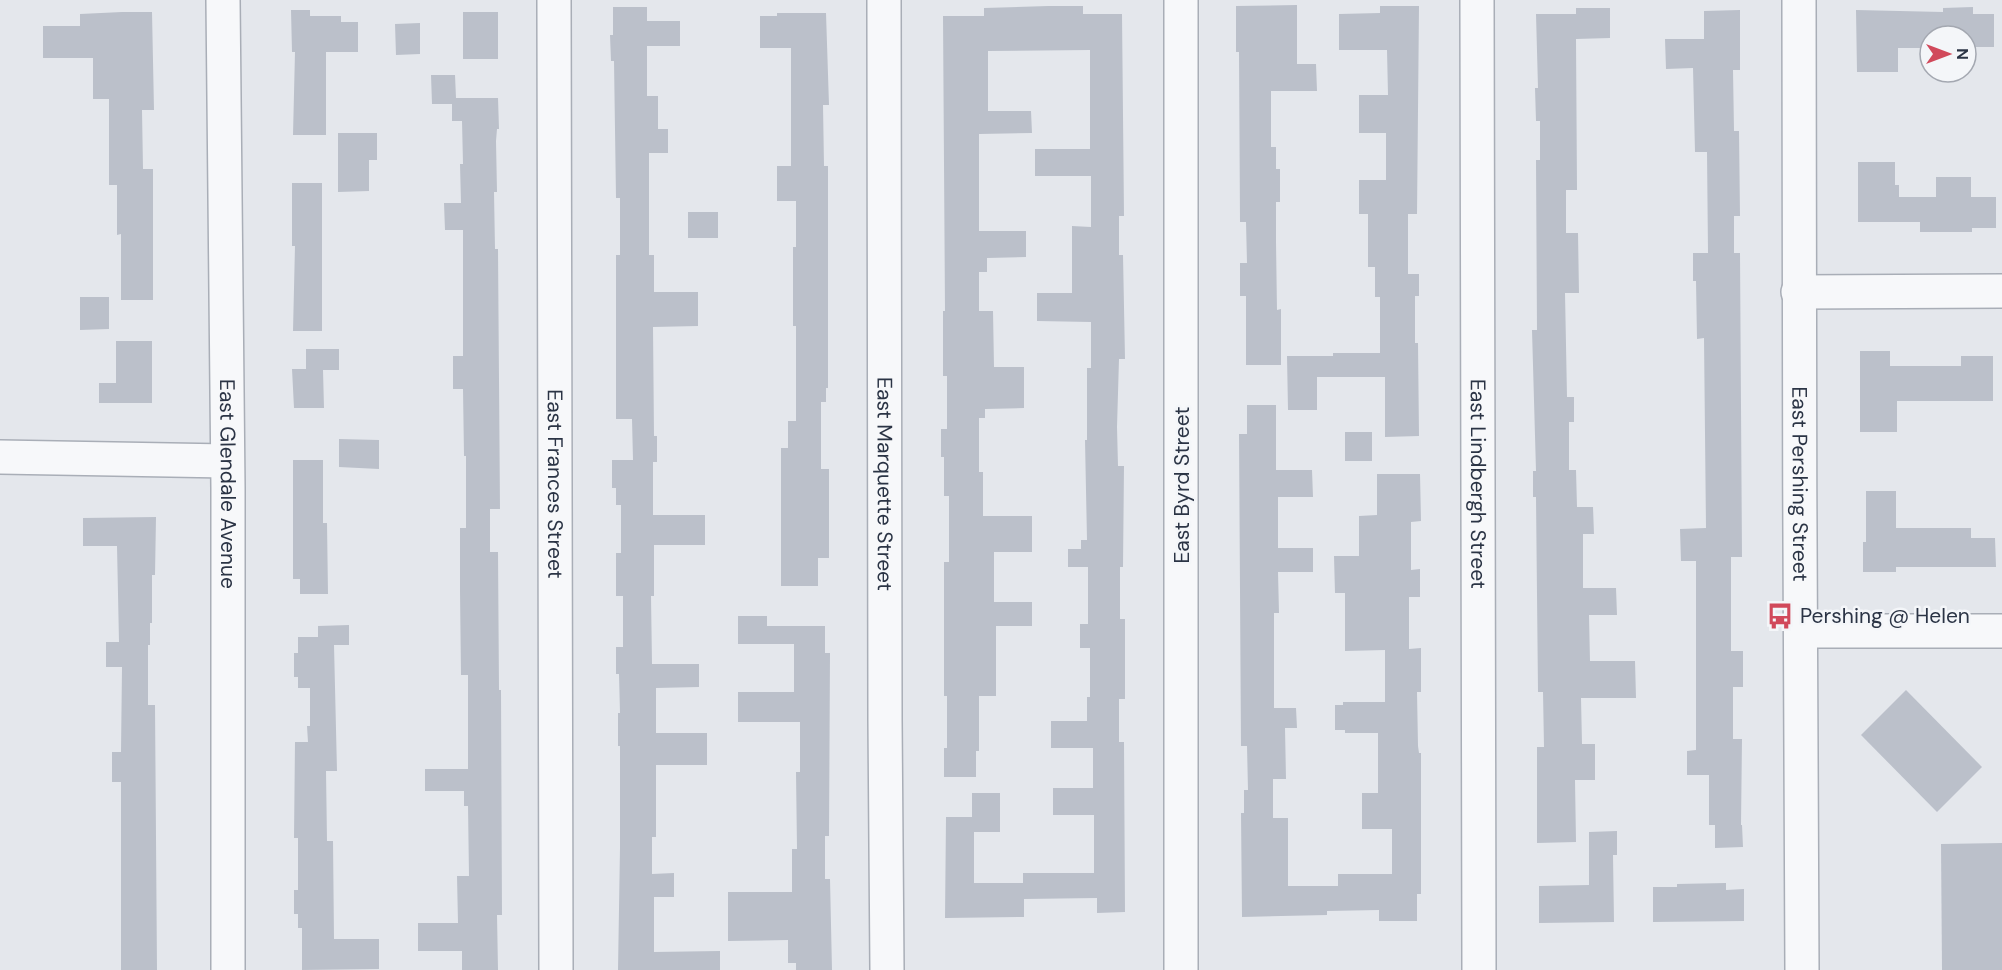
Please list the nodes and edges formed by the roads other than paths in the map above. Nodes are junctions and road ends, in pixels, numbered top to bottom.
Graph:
1 (223, 0) edge
2 (554, 0) edge
3 (884, 0) edge
4 (1181, 0) edge
5 (1477, 0) edge
6 (1799, 0) edge
7 (2002, 291) edge
8 (1798, 292) junction
9 (0, 457) edge
10 (227, 461) junction
11 (1801, 631) junction
12 (2002, 631) edge
13 (228, 970) edge
14 (556, 970) edge
15 (887, 970) edge
16 (1182, 970) edge
17 (1479, 970) edge
18 (1802, 970) edge

1 - 10 street, East Glendale Avenue
2 - 14 street, East Frances Street
3 - 15 street, East Marquette Street
4 - 16 street, East Byrd Street
5 - 17 street, East Lindbergh Street
6 - 8 street, East Pershing Street
7 - 8 street
8 - 11 street, East Pershing Street
9 - 10 street
10 - 13 street, East Glendale Avenue
11 - 12 street
11 - 18 street, East Pershing Street

